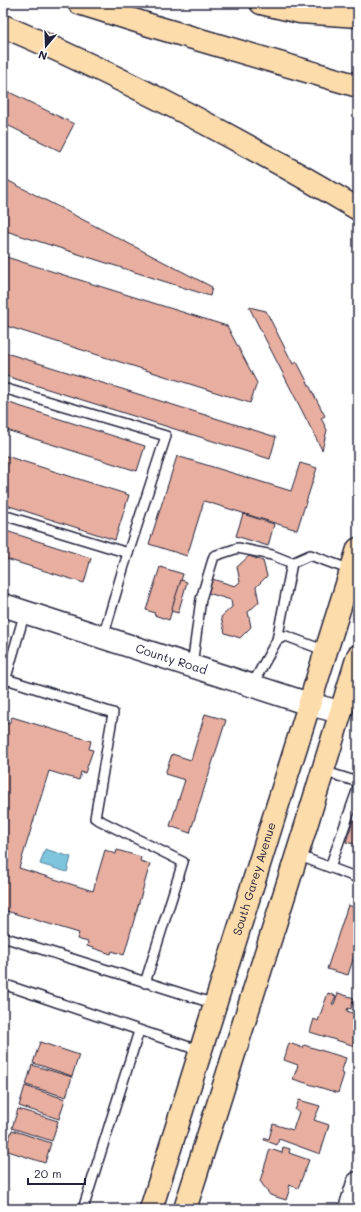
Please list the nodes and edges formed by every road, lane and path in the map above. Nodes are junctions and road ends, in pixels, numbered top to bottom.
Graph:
1 (79, 3) edge
2 (261, 3) edge
3 (358, 16) edge
4 (3, 26) edge
5 (358, 86) edge
6 (358, 209) edge
7 (3, 388) edge
8 (3, 515) edge
9 (358, 549) edge
10 (128, 553) junction
11 (292, 563) junction
12 (351, 570) junction
13 (3, 605) edge
14 (24, 612) junction
15 (103, 637) junction
16 (278, 640) junction
17 (326, 651) junction
18 (358, 656) edge
19 (192, 666) junction
20 (4, 683) edge
21 (252, 685) junction
22 (309, 704) junction
23 (340, 712) junction
24 (323, 771) junction
25 (358, 782) edge
26 (358, 788) edge
27 (297, 855) junction
28 (330, 867) junction
29 (358, 878) edge
30 (3, 938) edge
31 (145, 983) junction
32 (3, 984) edge
33 (216, 1004) junction
34 (139, 1031) junction
35 (201, 1051) junction
36 (358, 1183) edge
37 (83, 1209) edge
38 (151, 1209) edge
39 (185, 1209) edge
40 (350, 1209) edge

1 - 5 main road
2 - 3 main road
4 - 6 main road
7 - 10 lane
8 - 10 lane
9 - 12 main road, South Garey Avenue
10 - 15 lane
11 - 12 lane
11 - 16 lane
11 - 19 lane
12 - 17 main road, South Garey Avenue
13 - 14 street, County Road
14 - 15 street, County Road
14 - 20 lane
15 - 19 street, County Road
16 - 17 lane
16 - 21 lane
17 - 22 main road, South Garey Avenue
18 - 23 main road
19 - 21 street, County Road
20 - 31 lane
21 - 22 street, County Road
22 - 23 street, County Road
22 - 33 main road, South Garey Avenue
23 - 24 main road
24 - 25 lane
24 - 27 main road
26 - 28 lane
27 - 28 lane
27 - 39 main road
28 - 29 lane
30 - 31 lane
31 - 33 lane
32 - 34 lane
33 - 35 main road, South Garey Avenue
34 - 35 lane
34 - 37 lane
35 - 38 main road, South Garey Avenue
36 - 40 street

